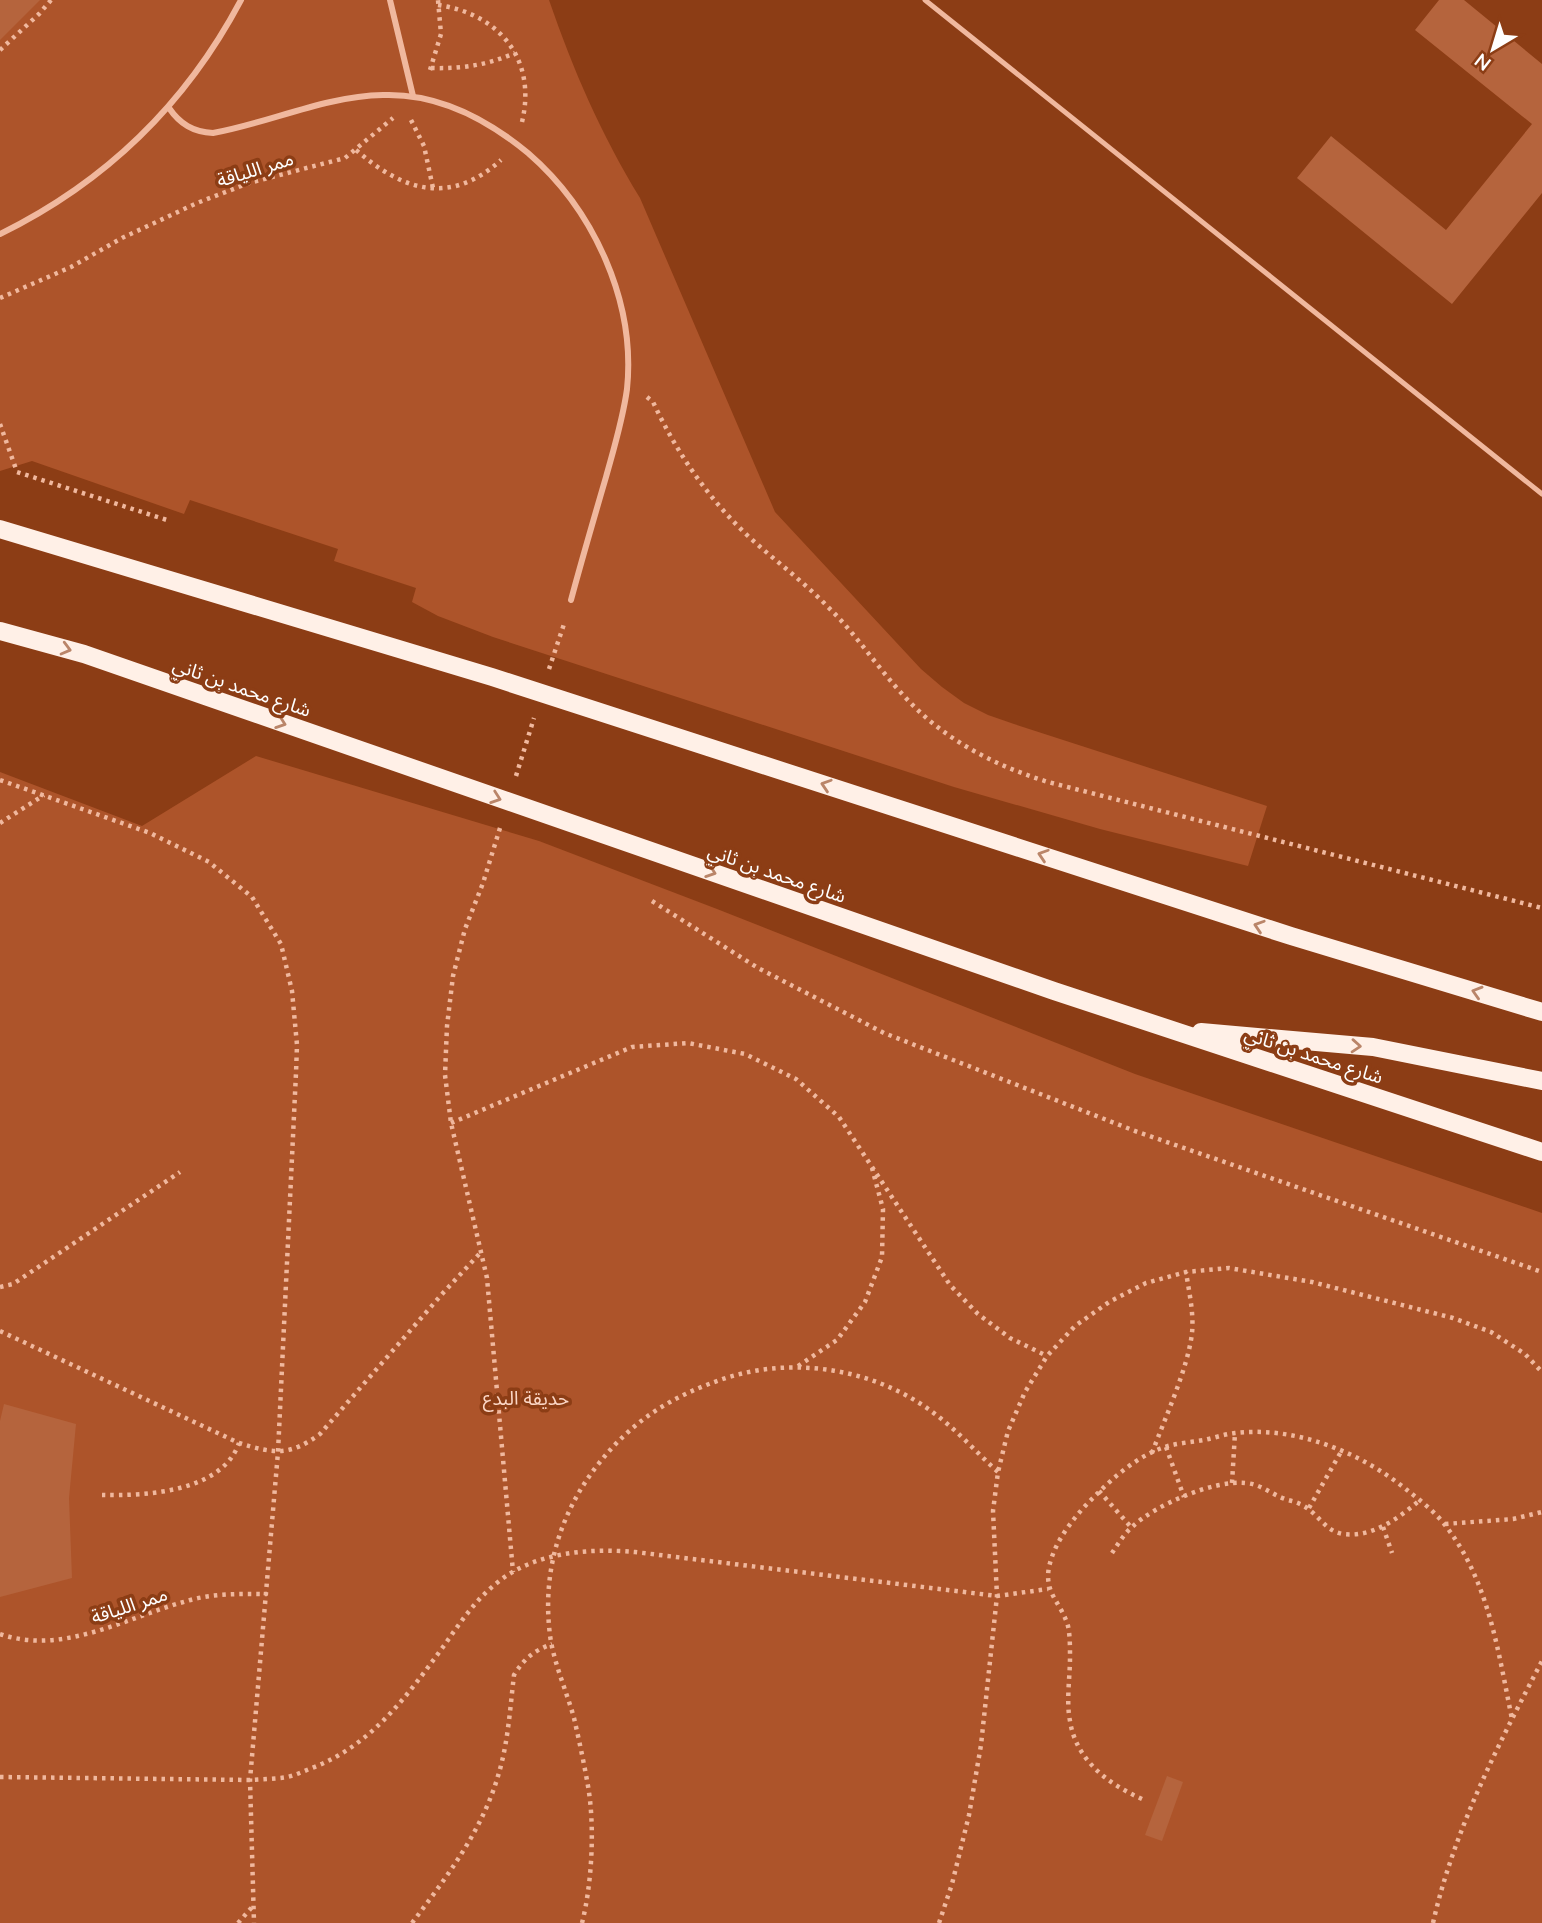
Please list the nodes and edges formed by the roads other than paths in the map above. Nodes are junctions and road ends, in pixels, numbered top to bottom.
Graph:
1 (241, 0) edge
2 (390, 0) edge
3 (925, 0) edge
4 (413, 96) junction
5 (169, 107) junction
6 (0, 234) edge
7 (1542, 494) edge
8 (0, 529) edge
9 (571, 600) road end
10 (0, 631) edge
11 (1542, 1012) edge
12 (1166, 1028) junction
13 (1542, 1081) edge
14 (1542, 1152) edge

1 - 5 street
2 - 4 street
3 - 7 lane
4 - 5 street
4 - 9 street
5 - 6 street
11 -> 8 main road
10 -> 12 main road, شارع محمد بن ثاني
12 -> 13 main road
12 - 14 main road, شارع محمد بن ثاني

